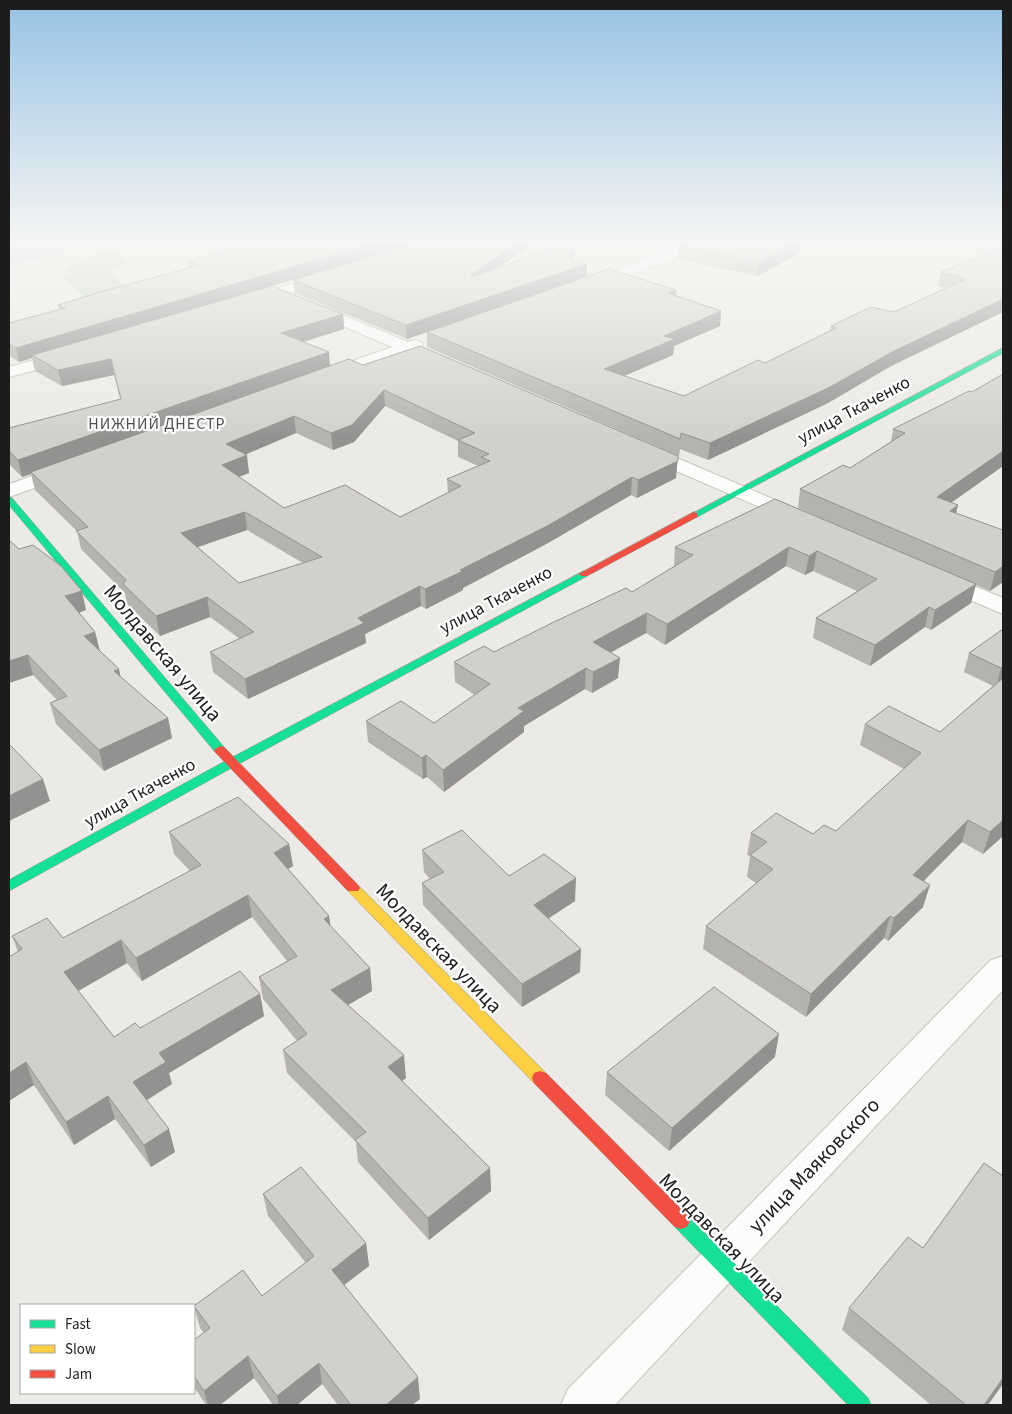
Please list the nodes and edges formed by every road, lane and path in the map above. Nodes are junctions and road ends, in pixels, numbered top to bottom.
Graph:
1 (309, 306) edge
2 (426, 341) edge
3 (408, 347) junction
4 (1003, 350) edge
5 (83, 351) edge
6 (461, 370) edge
7 (9, 372) edge
8 (315, 381) edge
9 (631, 444) edge
10 (83, 465) edge
11 (739, 491) junction
12 (9, 492) edge
13 (9, 500) edge
14 (812, 523) edge
15 (921, 571) edge
16 (1003, 607) edge
17 (231, 762) junction
18 (9, 886) edge
19 (1003, 969) edge
20 (720, 1263) junction
21 (584, 1405) edge
22 (861, 1405) edge

1 - 3 street
2 - 3 street
3 - 6 street
3 - 8 street
4 - 11 street, улица Ткаченко
5 - 7 street
9 - 11 street
10 - 12 street
11 - 14 street
11 - 17 street, улица Ткаченко
13 - 17 street, Молдавская улица
15 - 16 street
17 - 18 street, улица Ткаченко
17 - 20 street, Молдавская улица
19 - 20 street, улица Маяковского
20 - 21 street, улица Маяковского
20 - 22 street, Молдавская улица

